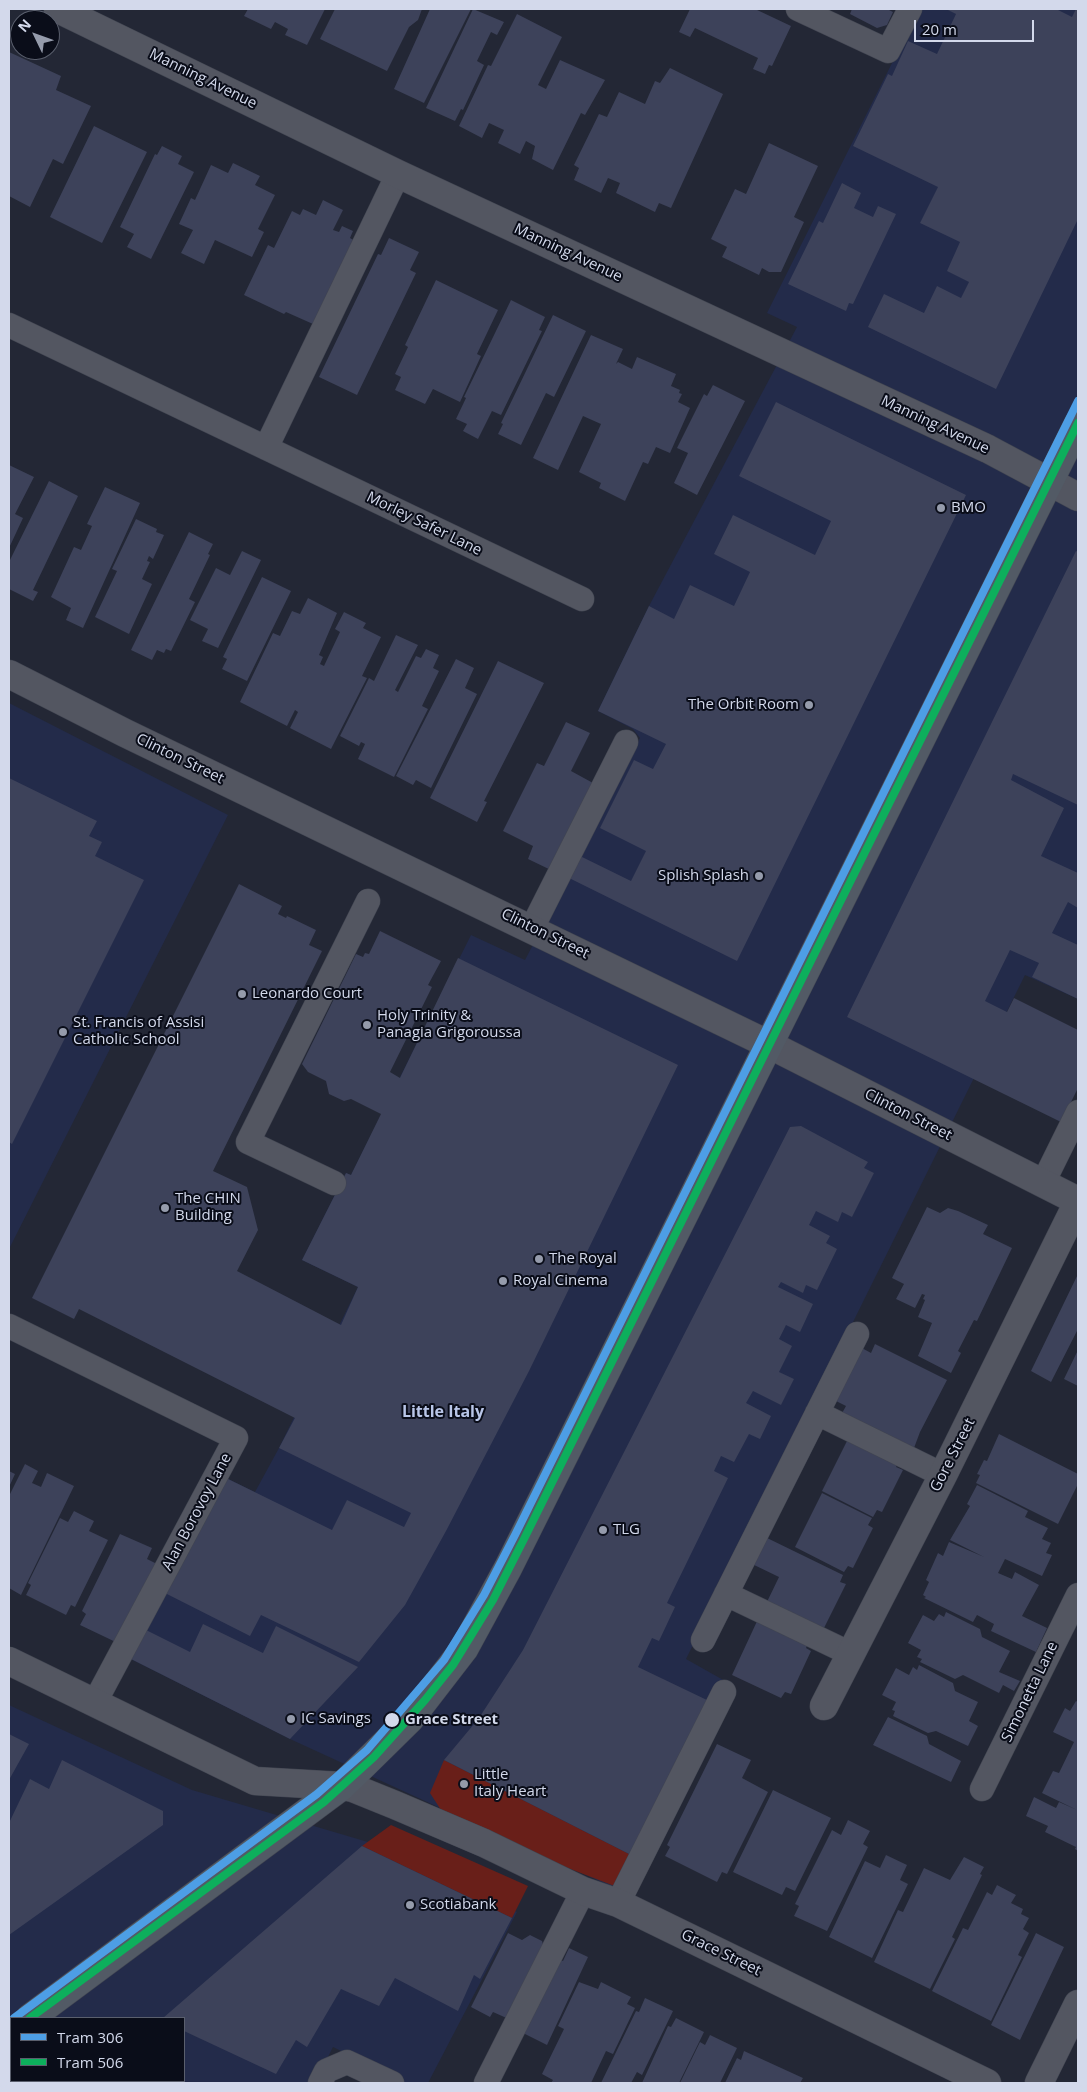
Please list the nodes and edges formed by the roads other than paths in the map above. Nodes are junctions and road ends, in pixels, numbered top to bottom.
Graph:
1 (58, 9) edge
2 (798, 9) edge
3 (910, 9) edge
4 (398, 174) junction
5 (9, 324) edge
6 (1078, 424) edge
7 (266, 448) junction
8 (1050, 482) junction
9 (1078, 497) edge
10 (582, 599) dead end
11 (9, 674) edge
12 (626, 742) dead end
13 (368, 901) dead end
14 (532, 928) junction
15 (770, 1044) junction
16 (1078, 1112) edge
17 (334, 1183) dead end
18 (1043, 1183) junction
19 (1078, 1201) edge
20 (9, 1326) edge
21 (856, 1334) dead end
22 (817, 1413) junction
23 (943, 1475) junction
24 (726, 1594) junction
25 (1078, 1595) edge
26 (703, 1640) dead end
27 (851, 1654) junction
28 (9, 1661) edge
29 (724, 1692) dead end
30 (95, 1702) junction
31 (824, 1706) dead end
32 (342, 1786) junction
33 (982, 1789) dead end
34 (583, 1891) junction
35 (618, 1903) junction
36 (1078, 2004) edge
37 (31, 2017) edge
38 (320, 2083) edge
39 (392, 2083) edge
40 (486, 2083) edge
41 (987, 2083) edge
42 (1039, 2083) edge

1 - 4 street, Manning Avenue
2 - 3 lane
4 - 7 lane
4 - 8 street, Manning Avenue
5 - 7 lane, Morley Safer Lane
6 - 8 main road
7 - 10 lane, Morley Safer Lane
8 - 9 street, Manning Avenue
8 - 15 main road
11 - 14 street, Clinton Street
12 - 14 lane
13 - 17 lane
14 - 15 street, Clinton Street
15 - 18 street, Clinton Street
15 - 32 main road
16 - 18 lane
18 - 19 street, Clinton Street
19 - 23 street, Gore Street
20 - 30 lane, Alan Borovoy Lane
21 - 22 lane
22 - 23 lane
22 - 24 lane
23 - 27 street, Gore Street
24 - 26 lane
24 - 27 lane
25 - 33 lane, Simonetta Lane
27 - 31 street, Gore Street
28 - 30 street, Grace Street
29 - 35 lane
30 - 32 street, Grace Street
32 - 34 street, Grace Street
32 - 37 main road
34 - 35 street, Grace Street
34 - 40 lane
35 - 41 street, Grace Street
36 - 42 street
38 - 39 lane

